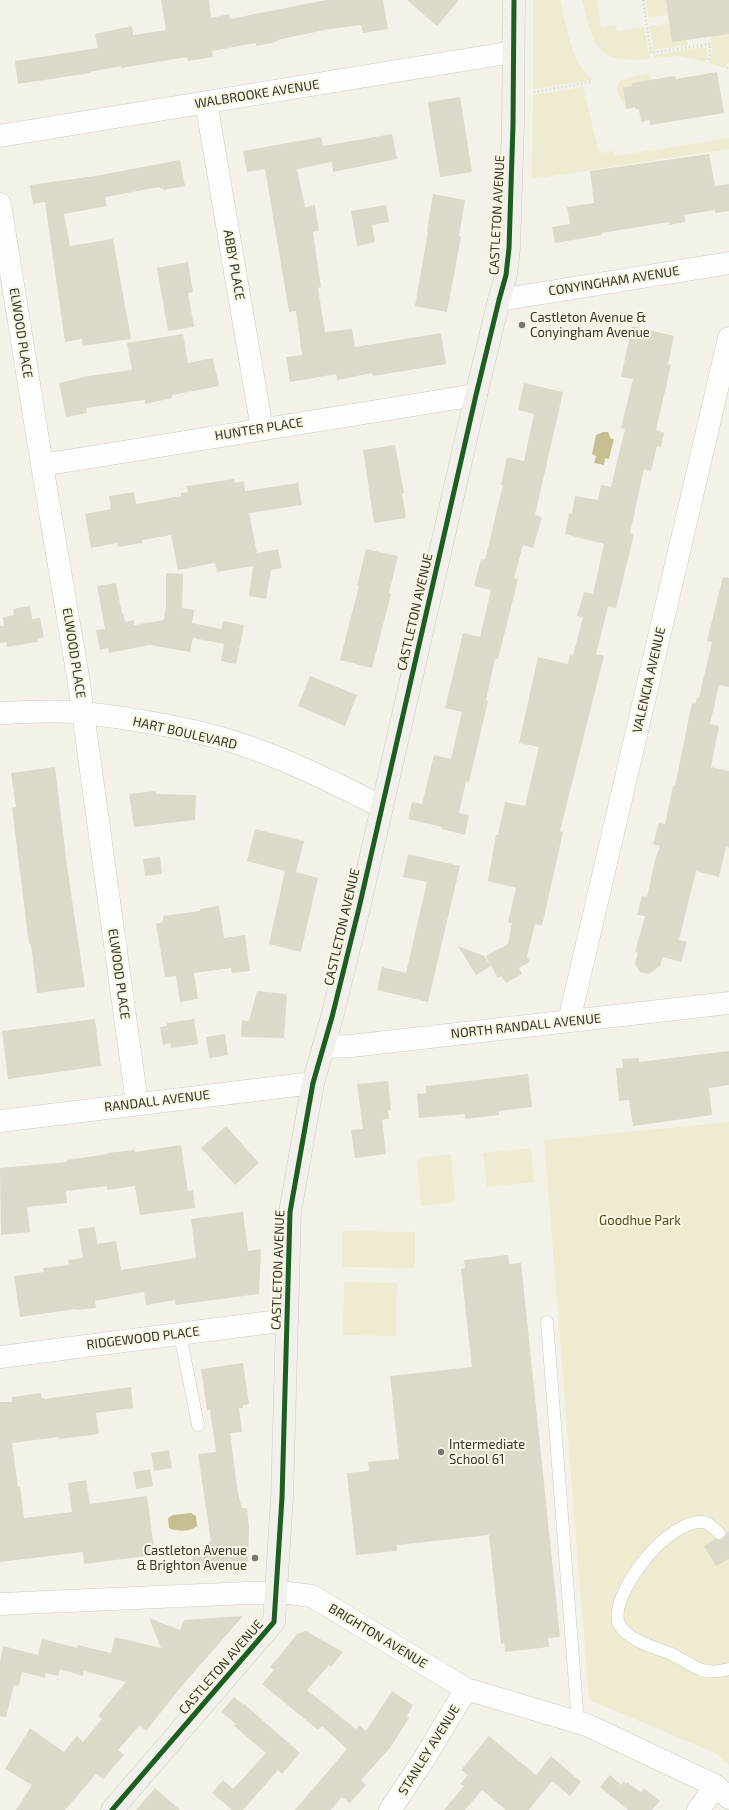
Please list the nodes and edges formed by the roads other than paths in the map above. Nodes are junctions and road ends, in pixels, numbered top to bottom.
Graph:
1 (514, 0) edge
2 (513, 52) junction
3 (206, 102) junction
4 (0, 136) edge
5 (0, 204) edge
6 (729, 263) edge
7 (499, 300) junction
8 (729, 338) edge
9 (476, 395) junction
10 (262, 429) junction
11 (42, 465) junction
12 (0, 713) edge
13 (84, 713) junction
14 (382, 807) junction
15 (729, 1003) edge
16 (570, 1021) junction
17 (324, 1046) junction
18 (314, 1083) junction
19 (137, 1103) junction
20 (0, 1120) edge
21 (287, 1320) junction
22 (547, 1322) dead end
23 (180, 1334) junction
24 (0, 1357) edge
25 (198, 1425) dead end
26 (718, 1533) dead end
27 (276, 1593) junction
28 (0, 1604) edge
29 (729, 1670) edge
30 (466, 1689) junction
31 (578, 1723) junction
32 (722, 1792) edge
33 (112, 1810) edge
34 (390, 1810) edge
35 (698, 1810) edge

1 - 2 street, CASTLETON AVENUE
2 - 3 street, WALBROOKE AVENUE
2 - 7 street, CASTLETON AVENUE
3 - 4 street, WALBROOKE AVENUE
3 - 10 street, ABBY PLACE
5 - 11 street, ELWOOD PLACE
6 - 7 street, CONYINGHAM AVENUE
7 - 9 street, CASTLETON AVENUE
8 - 16 street, VALENCIA AVENUE
9 - 10 street, HUNTER PLACE
9 - 14 street, CASTLETON AVENUE
10 - 11 street, HUNTER PLACE
11 - 13 street, ELWOOD PLACE
12 - 13 street, HART BOULEVARD
13 - 14 street, HART BOULEVARD
13 - 19 street, ELWOOD PLACE
14 - 17 street, CASTLETON AVENUE
15 - 16 street, NORTH RANDALL AVENUE
16 - 17 street, NORTH RANDALL AVENUE
17 - 18 street, CASTLETON AVENUE
18 - 19 street, RANDALL AVENUE
18 - 21 street, CASTLETON AVENUE
19 - 20 street, RANDALL AVENUE
21 - 23 street, RIDGEWOOD PLACE
21 - 27 street, CASTLETON AVENUE
22 - 31 lane
23 - 24 street, RIDGEWOOD PLACE
23 - 25 lane
26 - 29 lane
27 - 28 street, BRIGHTON AVENUE
27 - 30 street, BRIGHTON AVENUE
27 - 33 street, CASTLETON AVENUE
30 - 31 street, BRIGHTON AVENUE
30 - 34 street, STANLEY AVENUE
31 - 32 street, BRIGHTON AVENUE
32 - 35 street

